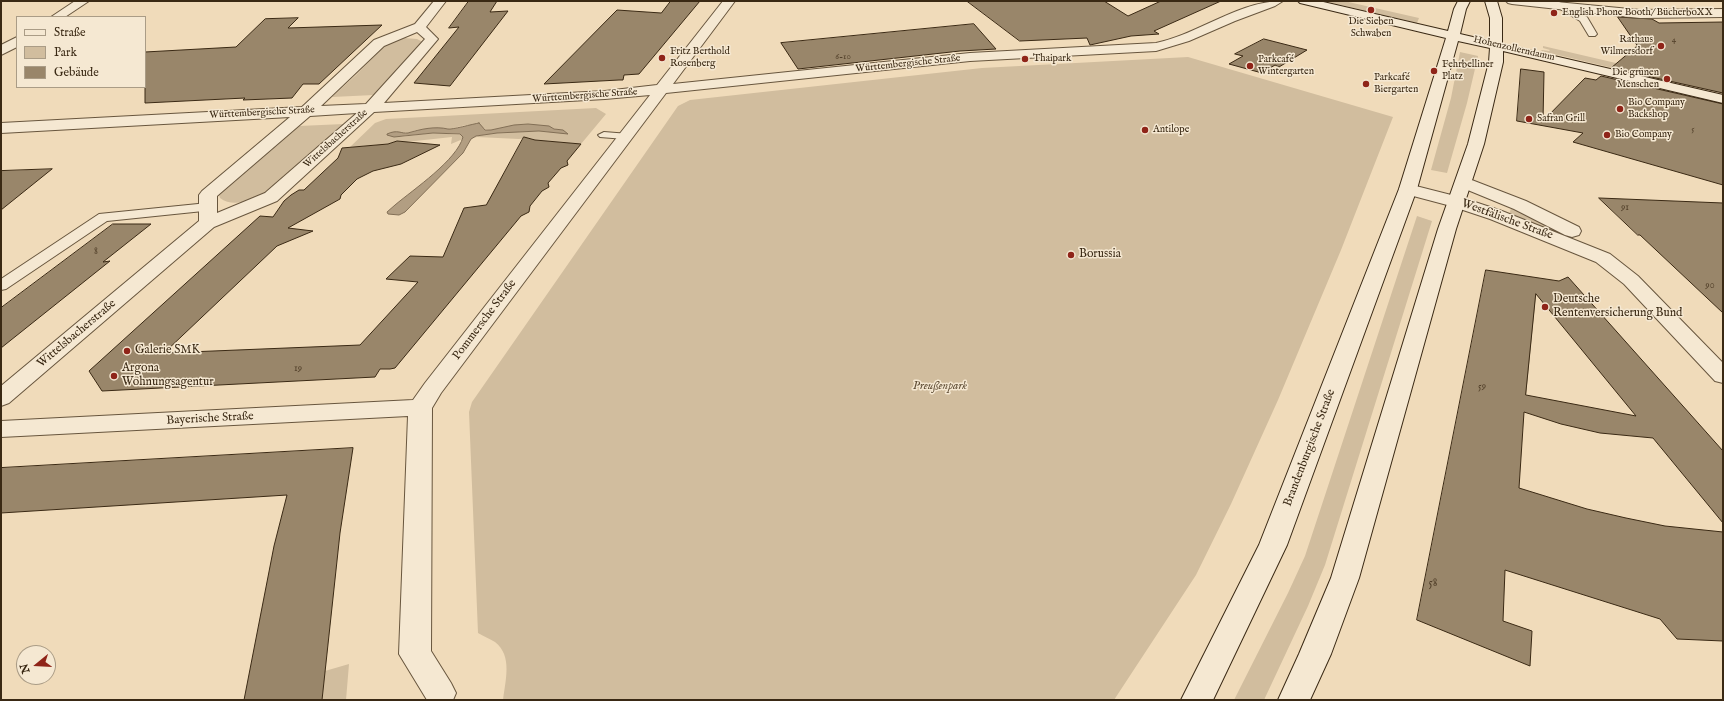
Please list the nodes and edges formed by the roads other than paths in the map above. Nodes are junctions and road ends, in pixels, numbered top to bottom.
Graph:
1 (83, 1) edge
2 (440, 1) edge
3 (729, 1) edge
4 (1252, 1) edge
5 (1277, 1) edge
6 (1304, 1) edge
7 (1464, 1) edge
8 (1491, 1) edge
9 (1512, 1) edge
10 (1551, 1) edge
11 (1565, 8) junction
12 (1723, 13) edge
13 (59, 16) edge
14 (1232, 18) junction
15 (1442, 20) dead end
16 (1469, 26) dead end
17 (418, 27) junction
18 (1454, 29) junction
19 (1483, 29) dead end
20 (1502, 33) junction
21 (1592, 34) dead end
22 (16, 42) edge
23 (1496, 45) junction
24 (1, 51) edge
25 (661, 90) junction
26 (1723, 99) edge
27 (371, 107) junction
28 (307, 111) junction
29 (1, 128) edge
30 (604, 135) dead end
31 (625, 136) junction
32 (1464, 182) junction
33 (1408, 189) junction
34 (1457, 202) junction
35 (208, 215) junction
36 (1603, 258) junction
37 (1, 286) edge
38 (1723, 376) edge
39 (1, 398) edge
40 (420, 408) junction
41 (1, 429) edge
42 (440, 693) dead end
43 (1197, 700) edge
44 (1294, 700) edge

1 - 13 street
2 - 17 street
3 - 25 street, Pommersche Straße
4 - 14 street
5 - 14 street
6 - 18 street, Hohenzollerndamm
7 - 18 street
8 - 20 street
9 - 11 street
10 - 11 lane
11 - 12 street
11 - 21 lane
14 - 25 street, Württembergische Straße
15 - 18 street, Hohenzollerndamm
16 - 18 street, Hohenzollerndamm
17 - 27 street, Wittelsbacherstraße
17 - 28 street
18 - 23 street, Hohenzollerndamm
18 - 33 street
19 - 20 street, Hohenzollerndamm
20 - 23 street
22 - 24 street
23 - 26 street, Hohenzollerndamm
23 - 32 street
25 - 27 street, Württembergische Straße
25 - 31 street, Pommersche Straße
27 - 28 street, Württembergische Straße
27 - 35 street, Wittelsbacherstraße
28 - 29 street, Württembergische Straße
28 - 35 street
30 - 31 lane
31 - 40 street, Pommersche Straße
32 - 34 street
32 - 36 street, Westfälische Straße
33 - 34 street, Westfälische Straße
33 - 43 street, Brandenburgische Straße
34 - 36 street, Westfälische Straße
34 - 44 street
35 - 37 lane
35 - 39 street, Wittelsbacherstraße
36 - 38 street, Westfälische Straße
40 - 41 street, Bayerische Straße
40 - 42 street

